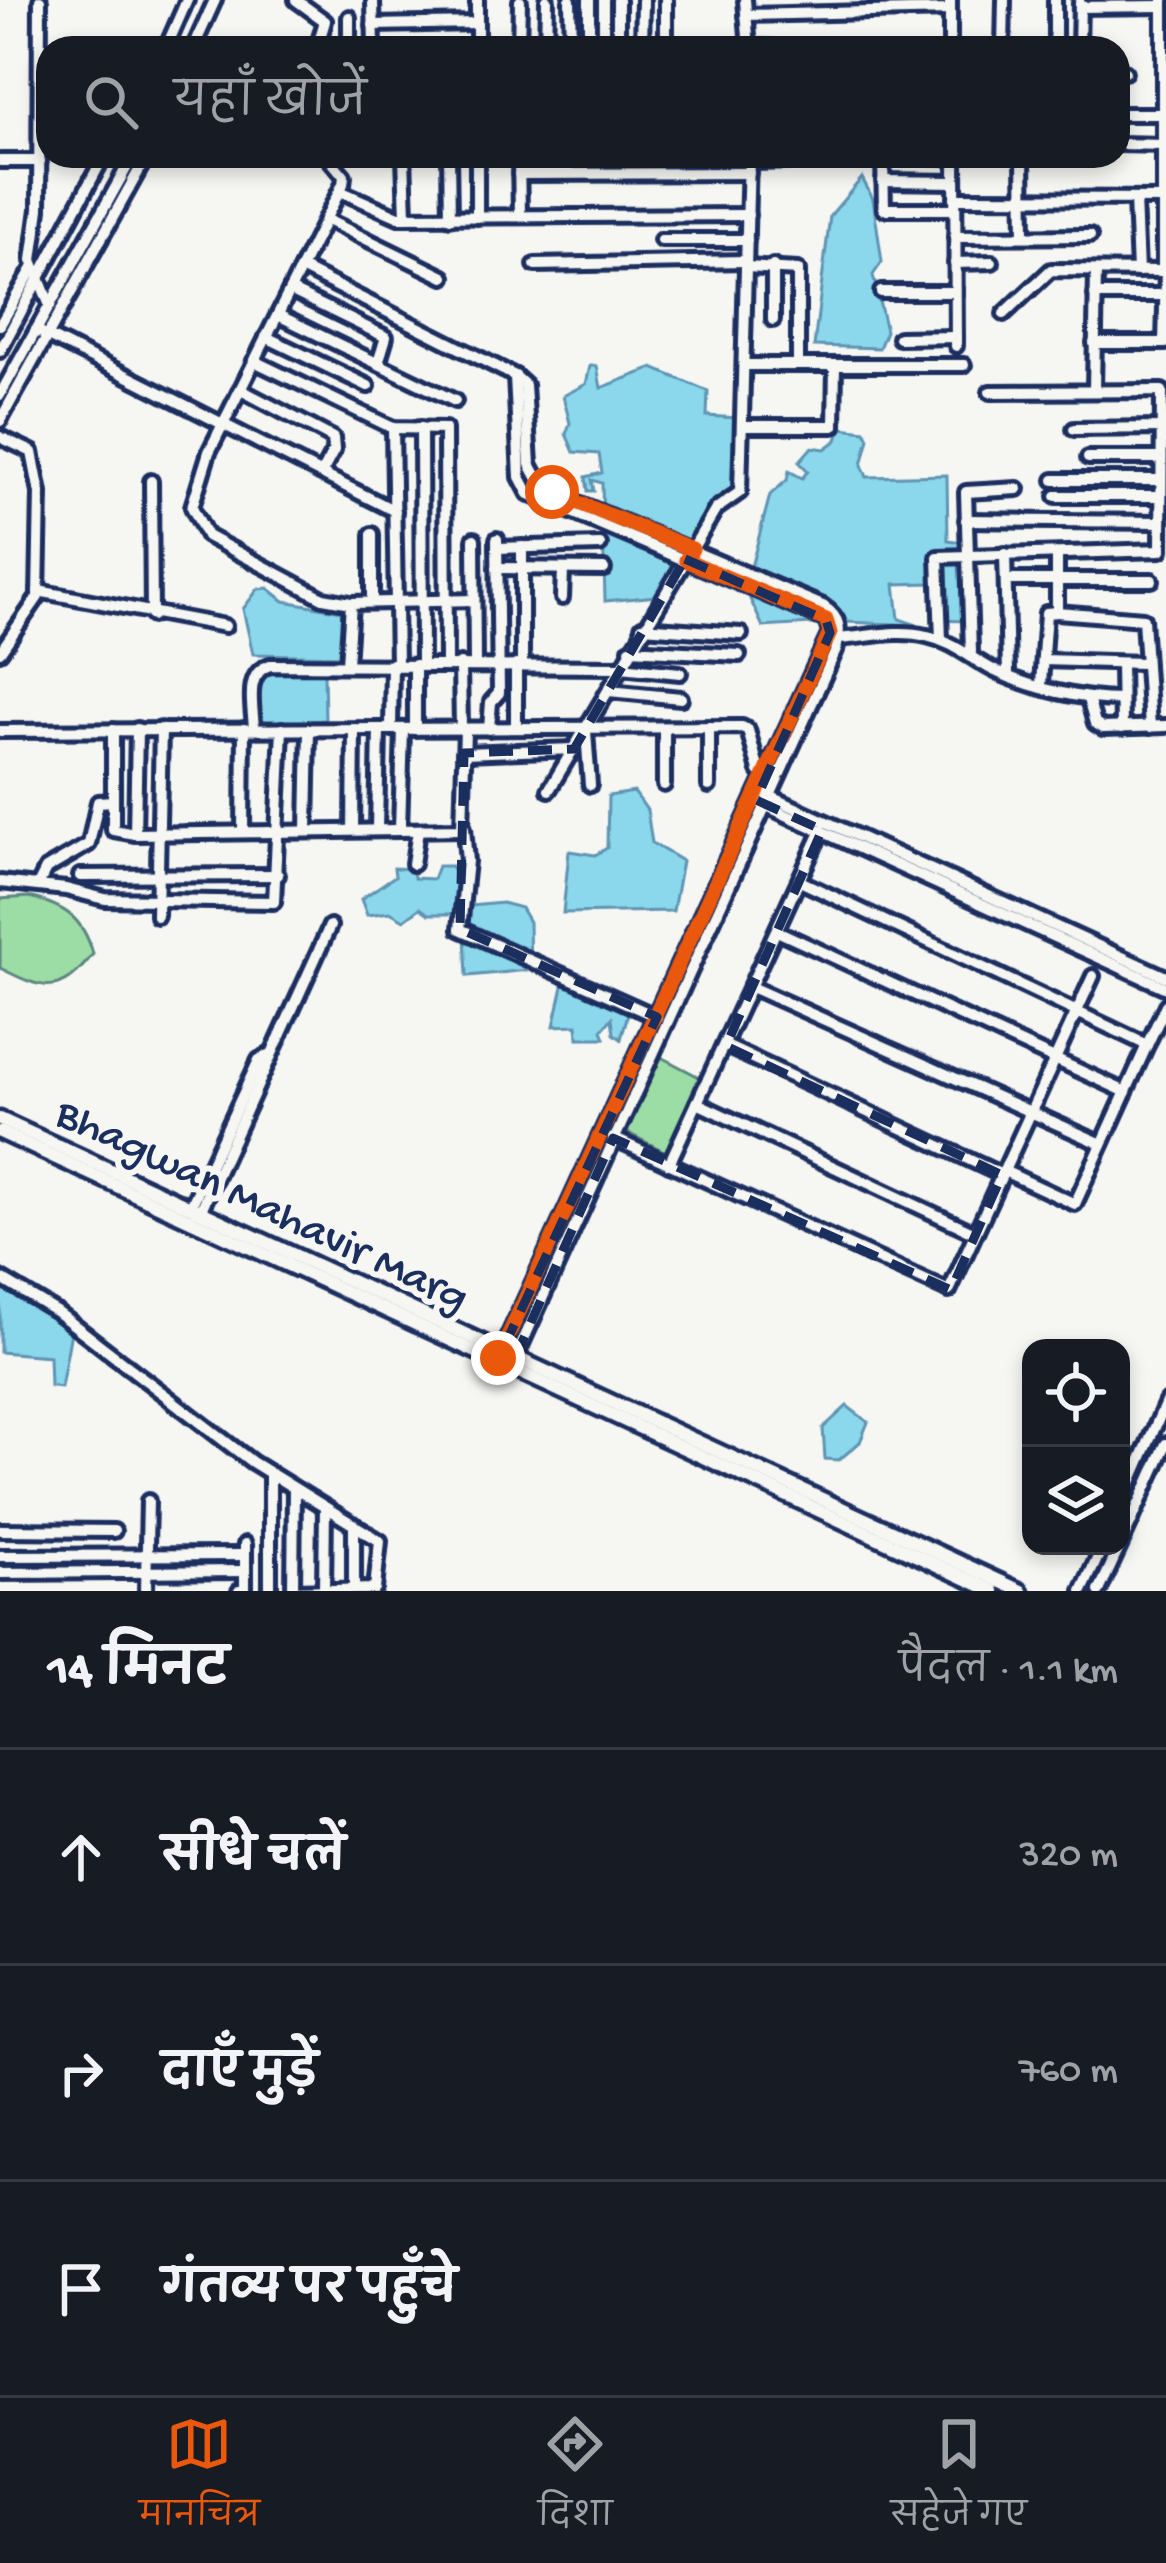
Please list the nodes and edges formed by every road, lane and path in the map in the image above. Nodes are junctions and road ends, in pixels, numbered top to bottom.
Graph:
1 (40, 0) edge
2 (187, 0) edge
3 (215, 0) edge
4 (296, 0) edge
5 (373, 0) edge
6 (477, 0) edge
7 (547, 0) edge
8 (570, 0) edge
9 (590, 0) edge
10 (618, 0) edge
11 (643, 0) edge
12 (666, 0) edge
13 (745, 0) edge
14 (1004, 0) edge
15 (1054, 0) edge
16 (520, 1) edge
17 (1163, 3) edge
18 (1080, 4) edge
19 (950, 5) edge
20 (746, 15) junction
21 (349, 17) dead end
22 (477, 22) junction
23 (373, 25) junction
24 (41, 36) edge
25 (168, 36) edge
26 (199, 36) edge
27 (321, 36) edge
28 (349, 36) edge
29 (373, 36) edge
30 (477, 36) edge
31 (519, 36) edge
32 (546, 36) edge
33 (571, 36) edge
34 (589, 36) edge
35 (618, 36) edge
36 (642, 36) edge
37 (665, 36) edge
38 (747, 36) edge
39 (950, 36) edge
40 (1003, 36) edge
41 (1055, 36) edge
42 (1079, 36) edge
43 (1164, 64) edge
44 (1130, 114) edge
45 (1163, 114) junction
46 (1130, 144) edge
47 (1164, 145) edge
48 (0, 161) edge
49 (36, 161) edge
50 (40, 168) edge
51 (97, 168) edge
52 (126, 168) edge
53 (140, 168) edge
54 (337, 168) edge
55 (404, 168) edge
56 (449, 168) edge
57 (477, 168) edge
58 (519, 168) edge
59 (662, 168) edge
60 (710, 168) edge
61 (749, 168) edge
62 (883, 168) edge
63 (955, 168) edge
64 (1023, 168) edge
65 (662, 173) junction
66 (519, 174) junction
67 (883, 181) junction
68 (955, 182) junction
69 (340, 191) junction
70 (1024, 198) junction
71 (1135, 199) junction
72 (1162, 199) junction
73 (955, 204) junction
74 (748, 214) junction
75 (520, 215) junction
76 (406, 217) junction
77 (477, 217) junction
78 (450, 218) junction
79 (326, 219) junction
80 (1024, 236) junction
81 (1090, 236) dead end
82 (955, 237) junction
83 (661, 240) dead end
84 (747, 240) junction
85 (992, 262) dead end
86 (955, 263) junction
87 (746, 264) junction
88 (535, 265) dead end
89 (773, 266) junction
90 (301, 268) junction
91 (1096, 271) junction
92 (1164, 271) edge
93 (1138, 272) junction
94 (36, 273) junction
95 (444, 278) dead end
96 (0, 290) edge
97 (290, 290) junction
98 (881, 292) dead end
99 (955, 292) junction
100 (1095, 295) junction
101 (1165, 296) edge
102 (16, 297) junction
103 (50, 306) junction
104 (1004, 314) dead end
105 (278, 315) junction
106 (773, 320) dead end
107 (1, 323) edge
108 (42, 333) junction
109 (266, 337) junction
110 (899, 338) dead end
111 (1094, 343) junction
112 (1165, 343) edge
113 (0, 351) edge
114 (254, 361) junction
115 (378, 363) junction
116 (744, 365) junction
117 (799, 365) junction
118 (836, 365) junction
119 (964, 365) dead end
120 (368, 386) dead end
121 (241, 390) junction
122 (1094, 390) junction
123 (1164, 391) edge
124 (990, 392) dead end
125 (0, 395) edge
126 (455, 401) dead end
127 (0, 421) edge
128 (225, 423) junction
129 (743, 426) junction
130 (393, 428) junction
131 (421, 428) junction
132 (1164, 428) edge
133 (1074, 429) dead end
134 (0, 437) edge
135 (1088, 458) dead end
136 (1161, 458) junction
137 (322, 472) junction
138 (1054, 480) dead end
139 (1161, 480) junction
140 (151, 481) dead end
141 (1018, 489) dead end
142 (1056, 496) dead end
143 (1161, 496) junction
144 (394, 511) junction
145 (966, 520) junction
146 (1161, 522) junction
147 (372, 534) dead end
148 (474, 539) dead end
149 (1164, 541) edge
150 (601, 545) dead end
151 (522, 548) junction
152 (689, 554) junction
153 (966, 554) junction
154 (1005, 554) junction
155 (1057, 555) junction
156 (497, 568) junction
157 (522, 568) junction
158 (563, 569) junction
159 (604, 569) dead end
160 (1006, 580) junction
161 (1057, 580) junction
162 (1152, 580) dead end
163 (38, 591) junction
164 (562, 598) dead end
165 (474, 600) junction
166 (422, 601) junction
167 (445, 601) junction
168 (372, 602) junction
169 (398, 602) junction
170 (351, 603) junction
171 (1057, 612) junction
172 (152, 616) junction
173 (224, 626) dead end
174 (642, 627) junction
175 (741, 634) dead end
176 (834, 639) junction
177 (941, 640) junction
178 (630, 649) junction
179 (0, 652) edge
180 (971, 652) junction
181 (739, 655) dead end
182 (1043, 660) junction
183 (1121, 663) junction
184 (1143, 663) junction
185 (347, 664) junction
186 (394, 664) junction
187 (418, 664) junction
188 (446, 664) junction
189 (460, 664) junction
190 (475, 664) junction
191 (498, 665) junction
192 (519, 665) junction
193 (621, 667) junction
194 (680, 673) dead end
195 (1008, 674) junction
196 (1041, 684) junction
197 (608, 691) junction
198 (681, 698) dead end
199 (1088, 699) junction
200 (1121, 700) junction
201 (1166, 726) edge
202 (1150, 727) junction
203 (516, 728) junction
204 (664, 728) junction
205 (709, 728) junction
206 (1122, 728) junction
207 (137, 729) junction
208 (161, 729) junction
209 (249, 729) junction
210 (282, 729) junction
211 (397, 729) junction
212 (463, 729) junction
213 (489, 729) junction
214 (113, 730) junction
215 (309, 730) junction
216 (354, 730) junction
217 (588, 730) junction
218 (0, 731) edge
219 (574, 749) junction
220 (464, 753) junction
221 (759, 771) dead end
222 (590, 785) dead end
223 (664, 785) dead end
224 (709, 786) dead end
225 (549, 790) dead end
226 (763, 799) junction
227 (113, 801) junction
228 (464, 828) junction
229 (279, 830) junction
230 (307, 830) junction
231 (353, 830) junction
232 (377, 830) junction
233 (400, 830) junction
234 (418, 830) junction
235 (823, 830) junction
236 (243, 831) junction
237 (160, 833) junction
238 (135, 834) junction
239 (72, 857) junction
240 (413, 864) dead end
241 (278, 875) junction
242 (80, 876) junction
243 (157, 877) junction
244 (800, 881) junction
245 (0, 882) edge
246 (38, 885) junction
247 (79, 892) junction
248 (158, 901) junction
249 (158, 916) dead end
250 (330, 926) dead end
251 (777, 931) junction
252 (1093, 976) dead end
253 (1166, 977) edge
254 (751, 987) junction
255 (1166, 988) edge
256 (1166, 1006) edge
257 (1078, 1012) junction
258 (657, 1017) junction
259 (1147, 1045) junction
260 (726, 1046) junction
261 (1055, 1062) junction
262 (1126, 1092) junction
263 (697, 1103) junction
264 (1032, 1116) junction
265 (0, 1119) edge
266 (0, 1132) edge
267 (613, 1138) junction
268 (1102, 1144) junction
269 (669, 1164) junction
270 (1003, 1173) junction
271 (196, 1208) junction
272 (975, 1233) junction
273 (0, 1278) edge
274 (500, 1354) junction
275 (514, 1360) junction
276 (1166, 1402) edge
277 (1166, 1444) edge
278 (270, 1474) junction
279 (1130, 1484) edge
280 (294, 1489) junction
281 (148, 1502) dead end
282 (325, 1508) junction
283 (354, 1524) junction
284 (1130, 1525) edge
285 (0, 1530) edge
286 (114, 1531) dead end
287 (1099, 1555) edge
288 (1116, 1555) edge
289 (0, 1556) edge
290 (146, 1556) junction
291 (245, 1571) junction
292 (146, 1572) junction
293 (0, 1573) edge
294 (354, 1589) edge
295 (324, 1590) edge
296 (146, 1591) edge
297 (239, 1591) edge
298 (270, 1591) edge
299 (293, 1591) edge
300 (994, 1591) edge
301 (1021, 1591) edge
302 (1082, 1591) edge
303 (1099, 1591) edge

1 - 24 street
2 - 25 street
3 - 26 street
4 - 27 street
5 - 23 street
6 - 22 street
7 - 32 street
8 - 33 street
9 - 34 street
10 - 35 street
11 - 36 street
12 - 37 street
13 - 20 street
14 - 40 street
15 - 41 street
16 - 31 street
17 - 18 street
17 - 43 street
18 - 42 street
19 - 20 street
19 - 39 street
20 - 38 street
21 - 28 street
22 - 23 street
22 - 30 street
23 - 29 street
43 - 45 street
44 - 45 street
45 - 47 street
46 - 47 street
47 - 72 street
48 - 49 street
50 - 94 street
51 - 94 street
52 - 103 street
53 - 108 street
54 - 69 street
55 - 76 street
56 - 78 street
57 - 77 street
58 - 66 street
59 - 65 street
60 - 65 street
61 - 74 street
62 - 67 street
63 - 68 street
64 - 70 street
65 - 66 street
66 - 75 street
67 - 68 street
67 - 73 street
68 - 73 street
69 - 76 street
69 - 79 street
70 - 71 street
70 - 73 street
70 - 80 street
71 - 72 street
71 - 93 street
72 - 92 street
73 - 82 street
74 - 75 street
74 - 84 street
75 - 77 street
76 - 78 street
77 - 78 street
79 - 90 street
79 - 95 street
80 - 81 street
80 - 82 street
82 - 86 street
83 - 84 street
84 - 87 street
85 - 86 street
86 - 99 street
87 - 88 street
87 - 89 street
87 - 116 street
89 - 106 street
89 - 117 street
90 - 97 street
90 - 152 street
91 - 93 street
91 - 100 street
91 - 104 street
92 - 93 street
92 - 101 street
94 - 102 street
94 - 103 street
94 - 113 street
96 - 102 street
97 - 105 street
97 - 115 street
98 - 99 street
99 - 110 street
100 - 101 street
100 - 111 street
101 - 112 street
102 - 107 street
103 - 108 street
105 - 109 street
105 - 115 street
108 - 125 street
108 - 127 street
108 - 128 street
109 - 114 street
109 - 120 street
111 - 112 street
111 - 122 street
114 - 121 street
114 - 130 street
115 - 126 street
116 - 117 street
116 - 129 street
117 - 118 street
118 - 119 street
118 - 129 street
121 - 128 street
121 - 137 street
122 - 123 street
122 - 124 street
123 - 132 street
128 - 137 street
128 - 170 street
129 - 152 street
130 - 131 street
130 - 144 street
131 - 166 street
131 - 167 street
132 - 133 street
132 - 136 street
134 - 163 street
135 - 136 street
136 - 139 street
137 - 144 street
138 - 139 street
139 - 143 street
140 - 172 street
141 - 145 street
142 - 143 street
143 - 146 street
144 - 169 street
145 - 146 street
145 - 153 street
146 - 149 street
147 - 168 street
148 - 165 street
149 - 155 street
150 - 151 street
151 - 156 street
151 - 157 street
152 - 174 street
152 - 176 street
153 - 154 street
153 - 177 street
153 - 180 street
154 - 155 street
154 - 160 street
155 - 161 street
156 - 157 street
156 - 191 street
157 - 158 street
157 - 192 street
158 - 159 street
158 - 164 street
160 - 161 street
160 - 195 street
161 - 162 street
161 - 171 street
163 - 172 street
163 - 179 street
165 - 167 street
165 - 190 street
166 - 167 street
166 - 169 street
166 - 187 street
167 - 188 street
168 - 169 street
168 - 170 street
169 - 186 street
170 - 185 street
171 - 182 street
171 - 184 street
172 - 173 street
174 - 175 street
174 - 178 street
176 - 177 street
176 - 226 street
177 - 180 street
178 - 181 street
178 - 193 street
180 - 195 street
182 - 183 street
182 - 196 street
183 - 184 street
183 - 200 street
184 - 202 street
185 - 186 street
185 - 209 street
186 - 187 street
186 - 211 street
187 - 188 street
187 - 211 street
188 - 189 street
189 - 190 street
189 - 212 street
190 - 191 street
191 - 192 street
191 - 213 street
192 - 193 street
192 - 203 street
193 - 194 street
193 - 197 street
195 - 196 street
196 - 199 street
197 - 198 street
197 - 217 street
199 - 200 street
199 - 206 street
200 - 206 street
201 - 202 street
202 - 206 street
203 - 213 street
203 - 217 street
204 - 205 street
204 - 217 street
204 - 223 street
205 - 221 street
205 - 224 street
207 - 208 street
207 - 214 street
207 - 238 street
208 - 209 street
208 - 237 street
209 - 210 street
209 - 236 street
210 - 215 street
210 - 229 street
211 - 212 street
211 - 216 street
211 - 232 street
211 - 233 street
212 - 213 street
212 - 220 street
214 - 218 street
214 - 227 street
215 - 216 street
215 - 230 street
216 - 231 street
217 - 219 street
217 - 222 street
219 - 220 street
219 - 225 street
220 - 228 street
226 - 235 street
226 - 253 street
226 - 258 street
226 - 267 street
227 - 238 street
227 - 239 street
228 - 234 street
228 - 258 street
229 - 230 street
229 - 236 street
229 - 241 street
230 - 231 street
231 - 232 street
232 - 233 street
233 - 234 street
234 - 240 street
235 - 244 street
235 - 255 street
236 - 237 street
237 - 238 street
237 - 243 street
239 - 242 street
239 - 246 street
241 - 243 street
241 - 248 street
242 - 243 street
242 - 247 street
243 - 248 street
244 - 251 street
244 - 257 street
245 - 246 street
246 - 247 street
247 - 248 street
248 - 249 street
250 - 271 street
251 - 254 street
251 - 261 street
252 - 257 street
254 - 260 street
254 - 264 street
256 - 259 street
257 - 259 street
257 - 261 street
258 - 274 street
259 - 262 street
260 - 263 street
260 - 270 street
261 - 262 street
261 - 264 street
262 - 268 street
263 - 269 street
263 - 272 street
264 - 268 street
264 - 270 street
265 - 271 main road, Bhagwan Mahavir Marg
266 - 274 main road, Bhagwan Mahavir Marg
267 - 269 street
267 - 275 street
268 - 270 street
269 - 272 street
270 - 272 street
271 - 274 main road, Bhagwan Mahavir Marg
273 - 278 street
274 - 275 main road, Bhagwan Mahavir Marg
275 - 300 main road, Bhagwan Mahavir Marg
275 - 301 main road, Bhagwan Mahavir Marg
276 - 279 street
277 - 284 street
278 - 280 street
278 - 298 street
280 - 282 street
280 - 299 street
281 - 290 street
282 - 283 street
282 - 295 street
283 - 294 street
283 - 294 street
285 - 286 street
287 - 302 street
288 - 303 street
289 - 290 street
290 - 291 street
290 - 292 street
291 - 292 street
291 - 297 street
292 - 293 street
292 - 296 street
294 - 295 street
295 - 299 street

